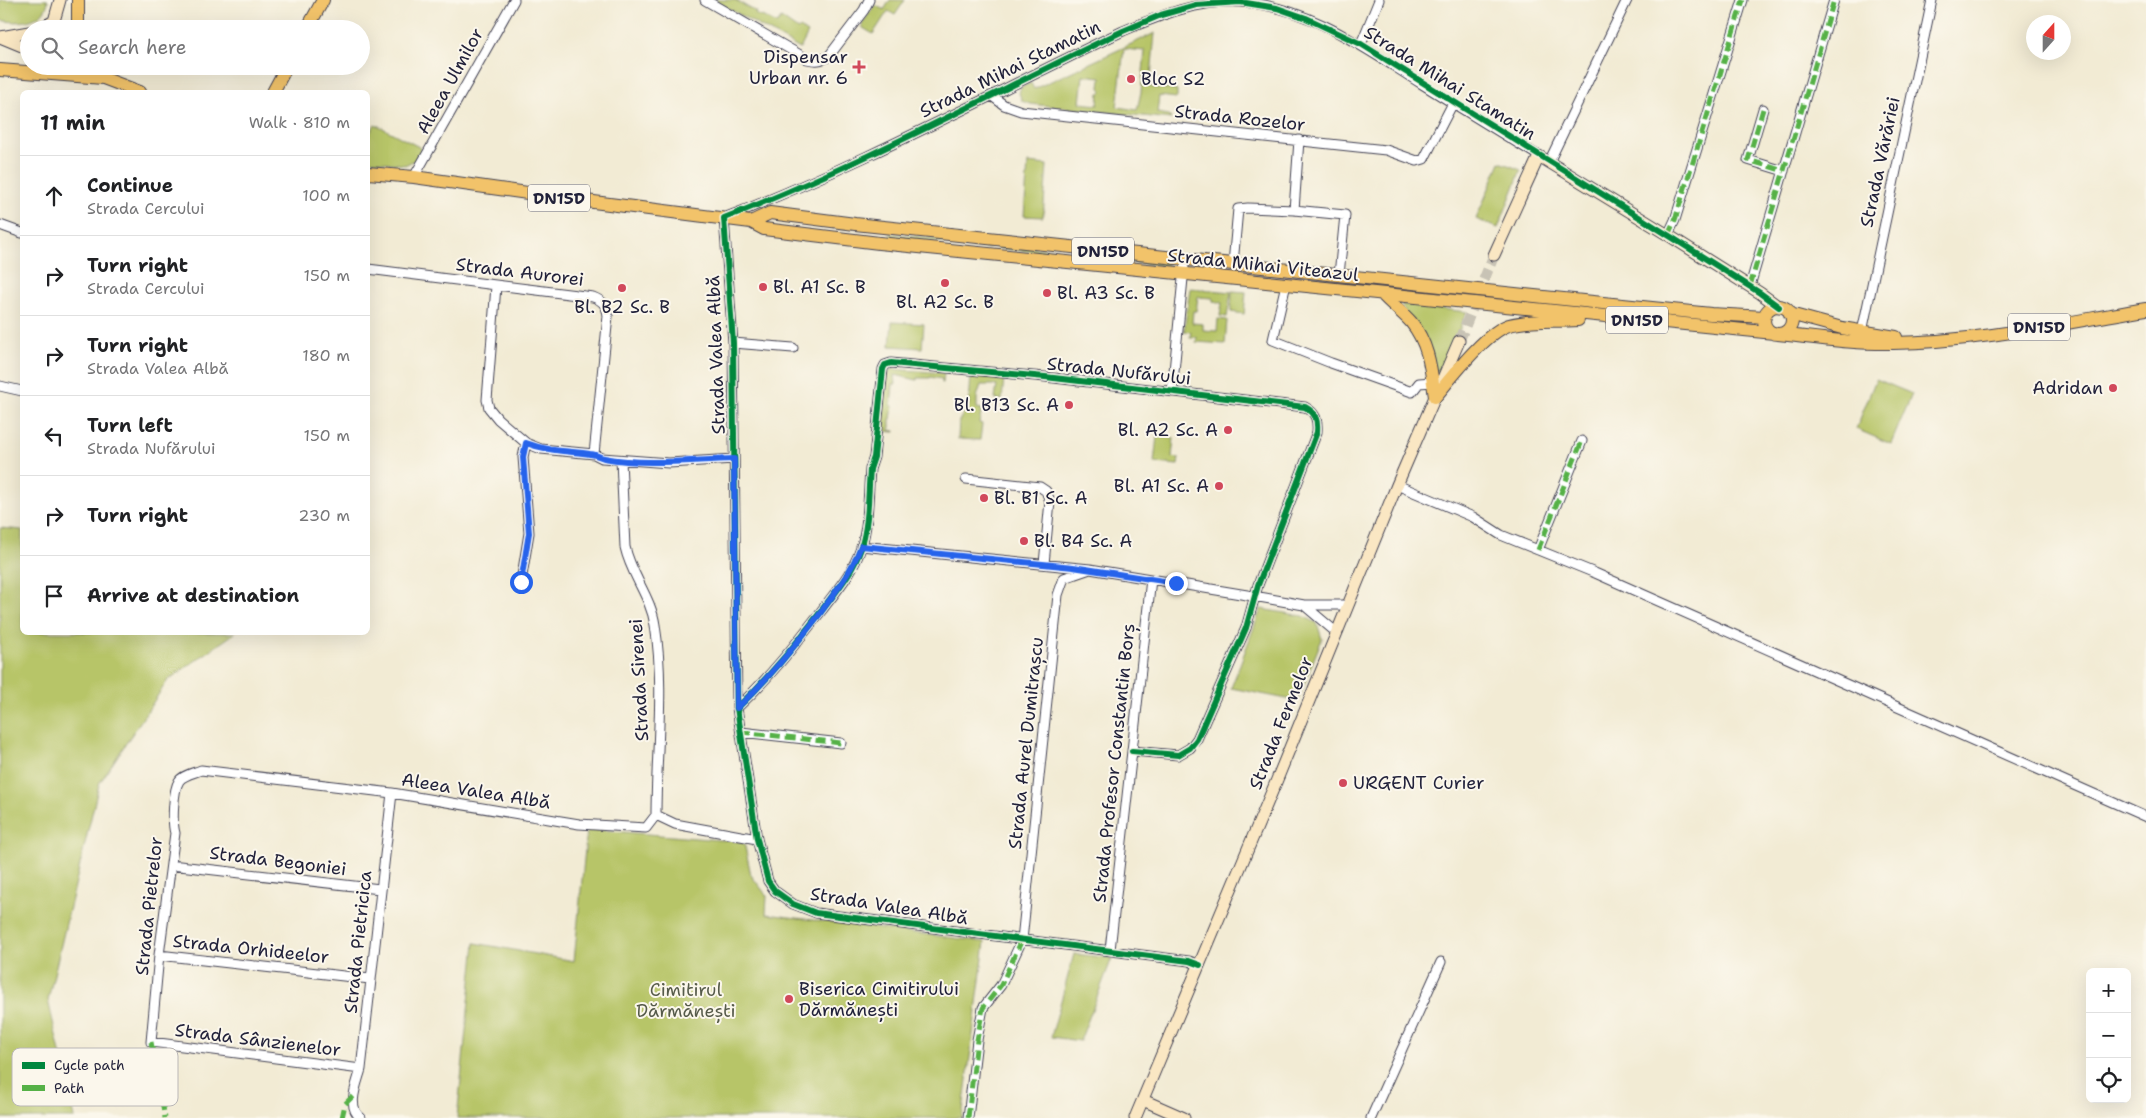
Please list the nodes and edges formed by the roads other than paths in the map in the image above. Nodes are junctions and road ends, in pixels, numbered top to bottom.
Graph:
1 (60, 0) edge
2 (78, 0) edge
3 (323, 0) edge
4 (514, 0) edge
5 (705, 0) edge
6 (869, 0) edge
7 (1379, 0) edge
8 (1627, 0) edge
9 (1743, 0) edge
10 (1834, 0) edge
11 (1932, 0) edge
12 (54, 20) edge
13 (78, 20) edge
14 (312, 20) edge
15 (20, 34) edge
16 (0, 37) edge
17 (1361, 44) junction
18 (20, 45) edge
19 (0, 70) edge
20 (20, 72) edge
21 (64, 75) edge
22 (96, 75) edge
23 (101, 75) edge
24 (282, 75) edge
25 (103, 78) junction
26 (135, 90) edge
27 (274, 90) edge
28 (992, 96) junction
29 (1453, 103) junction
30 (1763, 109) dead end
31 (1299, 140) junction
32 (1538, 156) junction
33 (1549, 162) junction
34 (1784, 171) junction
35 (370, 173) edge
36 (414, 177) junction
37 (770, 200) junction
38 (1294, 210) junction
39 (770, 214) junction
40 (724, 218) junction
41 (751, 222) junction
42 (0, 226) edge
43 (20, 232) edge
44 (1668, 235) junction
45 (1494, 255) tunnel mouth
46 (1184, 260) junction
47 (1233, 264) junction
48 (370, 270) edge
49 (1322, 273) junction
50 (1183, 274) junction
51 (1339, 275) junction
52 (1286, 284) junction
53 (496, 286) junction
54 (1750, 286) junction
55 (1321, 288) junction
56 (1382, 294) junction
57 (2146, 309) edge
58 (1784, 310) junction
59 (1765, 317) junction
60 (1615, 318) junction
61 (1862, 332) junction
62 (1776, 334) junction
63 (1459, 341) tunnel mouth
64 (1931, 341) junction
65 (733, 343) junction
66 (793, 348) dead end
67 (1433, 382) junction
68 (0, 386) edge
69 (20, 391) edge
70 (1172, 392) junction
71 (1435, 397) junction
72 (1582, 441) dead end
73 (526, 443) junction
74 (594, 454) junction
75 (734, 459) junction
76 (621, 460) junction
77 (966, 479) dead end
78 (1397, 485) junction
79 (861, 546) junction
80 (1538, 550) junction
81 (1044, 564) junction
82 (1090, 569) junction
83 (1151, 579) junction
84 (521, 582) dead end
85 (1256, 596) junction
86 (1304, 606) junction
87 (1348, 606) junction
88 (1337, 633) junction
89 (737, 708) junction
90 (741, 732) junction
91 (840, 743) dead end
92 (1132, 751) junction
93 (182, 777) joint
94 (392, 793) junction
95 (656, 815) junction
96 (2146, 817) edge
97 (757, 838) junction
98 (171, 865) junction
99 (380, 889) junction
100 (1022, 940) junction
101 (1110, 950) junction
102 (159, 955) junction
103 (1441, 962) dead end
104 (1200, 965) junction
105 (370, 979) junction
106 (152, 1042) joint
107 (361, 1069) junction
108 (1143, 1100) junction
109 (361, 1118) edge
110 (968, 1118) edge
111 (1135, 1118) edge
112 (1184, 1118) edge
113 (1371, 1118) edge

1 - 12 street
2 - 13 main road
3 - 14 main road
4 - 36 street, Aleea Ulmilor
5 - 6 street
7 - 17 street
8 - 33 street
9 - 44 street
10 - 34 street
11 - 61 street, Strada Vărăriei
15 - 16 street
16 - 18 street
17 - 28 street, Strada Mihai Stamatin
17 - 29 street, Strada Mihai Stamatin
19 - 20 main road
21 - 25 main road
22 - 25 street
23 - 25 main road
24 - 27 main road
25 - 26 main road
28 - 31 street, Strada Rozelor
28 - 37 street, Strada Mihai Stamatin
29 - 31 street, Strada Rozelor
29 - 32 street, Strada Mihai Stamatin
30 - 34 street
31 - 38 street
32 - 33 street, Strada Mihai Stamatin
32 - 45 street
33 - 44 street, Strada Mihai Stamatin
34 - 54 street
35 - 36 main road, Strada Mihai Viteazul / DN15D
36 - 40 main road, Strada Mihai Viteazul / DN15D
37 - 39 street
37 - 40 street, Strada Mihai Stamatin
38 - 47 street
38 - 51 street
39 - 41 main road, Strada Mihai Viteazul / DN15D
39 - 46 main road, Strada Mihai Viteazul / DN15D
40 - 41 main road, Strada Mihai Viteazul / DN15D
40 - 65 street, Strada Valea Albă
41 - 50 main road, Strada Mihai Viteazul / DN15D
42 - 43 street
44 - 54 street, Strada Mihai Stamatin
46 - 47 main road, Strada Mihai Viteazul / DN15D
46 - 50 street
47 - 49 main road, Strada Mihai Viteazul / DN15D
48 - 53 street, Strada Aurorei
49 - 51 main road, Strada Mihai Viteazul / DN15D
49 - 55 main road
50 - 52 main road, Strada Mihai Viteazul / DN15D
50 - 70 street
51 - 59 main road, Strada Mihai Viteazul / DN15D
52 - 55 main road, Strada Mihai Viteazul / DN15D
52 - 67 street
53 - 73 street
53 - 74 street, Strada Aurorei
54 - 58 street, Strada Mihai Stamatin
55 - 56 main road, Strada Mihai Viteazul / DN15D
56 - 60 main road, Strada Mihai Viteazul / DN15D
56 - 67 main road
57 - 64 main road, Strada Mihai Viteazul / DN15D
58 - 59 main road
58 - 61 main road, Strada Mihai Viteazul / DN15D
58 - 62 main road
59 - 62 main road
60 - 62 main road, Strada Mihai Viteazul / DN15D
60 - 71 main road
61 - 64 main road, Strada Mihai Viteazul / DN15D
62 - 64 main road, Strada Mihai Viteazul / DN15D
63 - 71 street, Strada Fermelor
65 - 66 street
65 - 75 street, Strada Valea Albă
67 - 71 main road
68 - 69 street
70 - 79 street, Strada Nufărului
70 - 85 street, Strada Nufărului
71 - 78 street, Strada Fermelor
72 - 80 street
73 - 74 street
73 - 84 street
74 - 76 street
75 - 76 street
75 - 89 street, Strada Valea Albă
76 - 95 street, Strada Sirenei
77 - 81 street
78 - 80 street
78 - 87 street, Strada Fermelor
79 - 81 street
79 - 89 street, Strada Nufărului
80 - 96 street
81 - 82 street
82 - 83 street
82 - 100 street, Strada Aurel Dumitrașcu
83 - 85 street
83 - 92 street, Strada Profesor Constantin Borș
85 - 86 street
85 - 92 street, Strada Nufărului
86 - 87 street
86 - 88 street
87 - 88 street, Strada Fermelor
88 - 104 street, Strada Fermelor
89 - 90 street, Strada Valea Albă
90 - 91 street
90 - 97 street, Strada Valea Albă
92 - 101 street, Strada Profesor Constantin Borș
93 - 94 street, Aleea Valea Albă
93 - 98 street, Strada Pietrelor
94 - 95 street, Aleea Valea Albă
94 - 99 street, Strada Pietricica
95 - 97 street
97 - 100 street, Strada Valea Albă
98 - 99 street, Strada Begoniei
98 - 102 street, Strada Pietrelor
99 - 105 street, Strada Pietricica
100 - 101 street, Strada Valea Albă
100 - 110 street
101 - 104 street, Strada Valea Albă
102 - 105 street, Strada Orhideelor
102 - 106 street, Strada Pietrelor
103 - 113 street
104 - 108 street, Strada Fermelor
105 - 107 street, Strada Pietricica
106 - 107 street, Strada Sânzienelor
107 - 109 street, Strada Pietricica
108 - 111 street, Strada Fermelor
108 - 112 street

